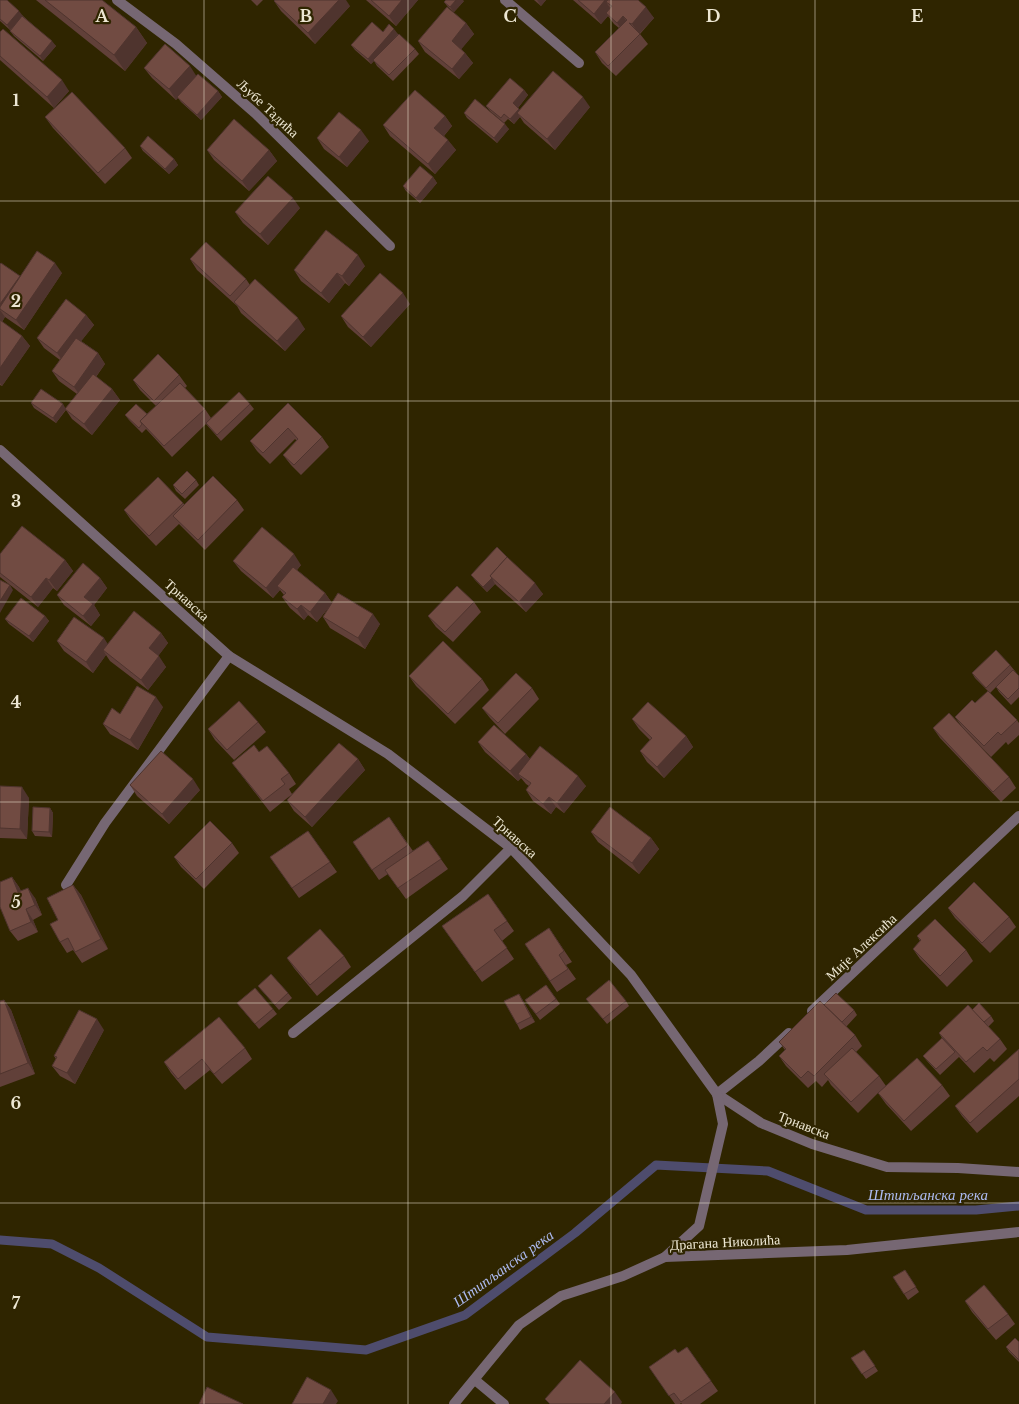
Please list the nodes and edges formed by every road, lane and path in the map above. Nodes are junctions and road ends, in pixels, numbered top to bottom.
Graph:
1 (117, 0) edge
2 (505, 0) edge
3 (579, 63) dead end
4 (390, 246) dead end
5 (0, 450) edge
6 (229, 656) junction
7 (1019, 816) edge
8 (511, 848) junction
9 (66, 885) dead end
10 (292, 1033) dead end
11 (717, 1094) junction
12 (1019, 1172) edge
13 (1019, 1232) edge
14 (665, 1257) junction
15 (475, 1380) junction
16 (454, 1404) edge
17 (504, 1404) edge

1 - 4 street, Љубе Тадића
2 - 3 street
5 - 6 street, Трнавска
6 - 8 street, Трнавска
6 - 9 street
7 - 11 street, Мије Алексића
8 - 10 street
8 - 11 street, Трнавска
11 - 12 street, Трнавска
11 - 14 street
13 - 14 street, Драгана Николића
14 - 15 street, Драгана Николића
15 - 16 street, Драгана Николића
15 - 17 street

